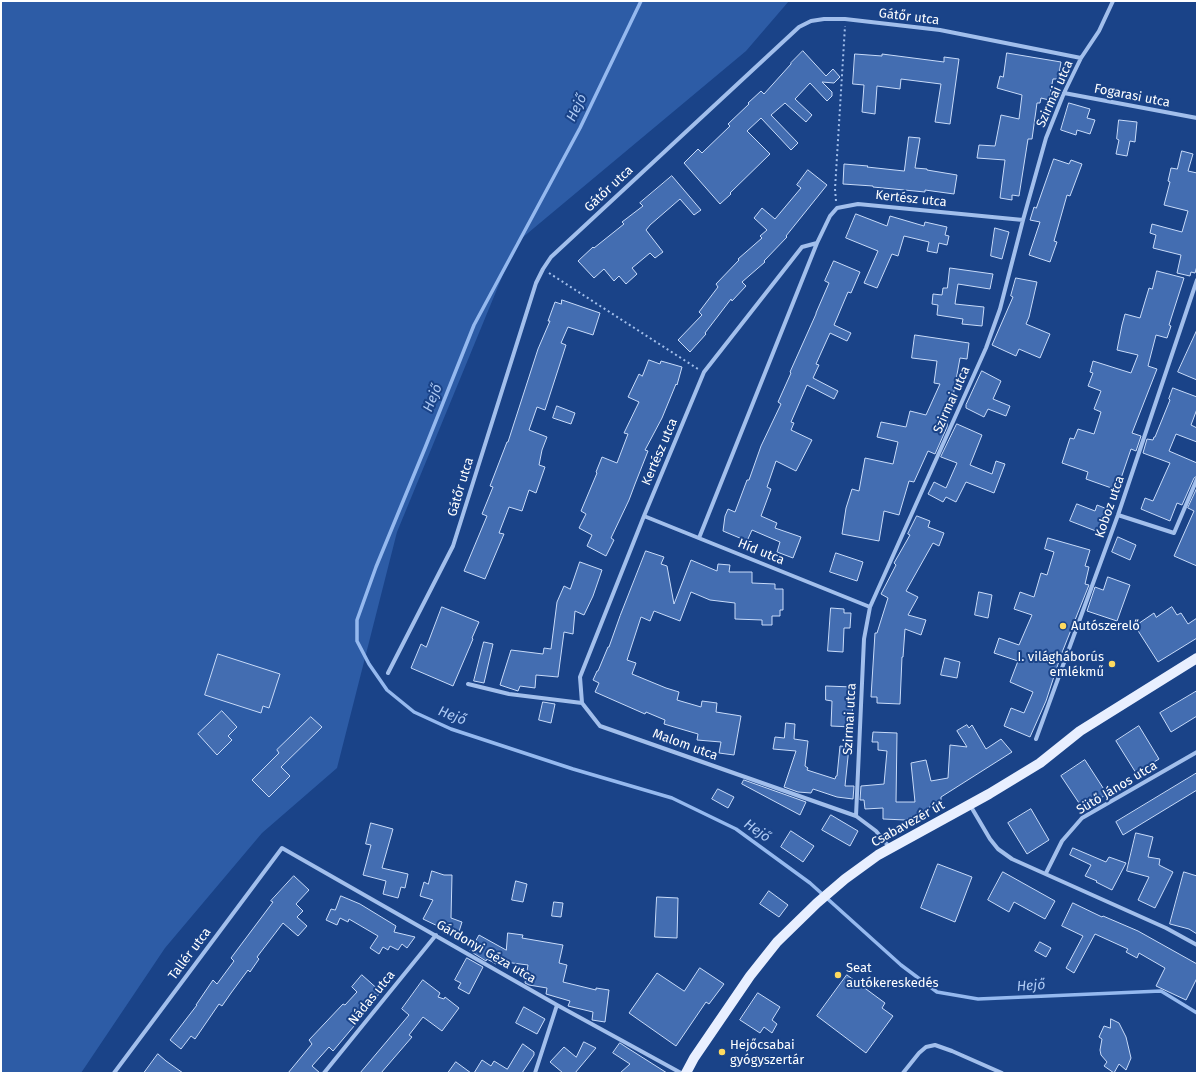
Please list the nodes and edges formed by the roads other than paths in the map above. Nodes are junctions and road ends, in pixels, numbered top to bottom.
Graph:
1 (1113, 1) edge
2 (1081, 58) junction
3 (1064, 93) junction
4 (1197, 118) edge
5 (1022, 220) junction
6 (818, 243) junction
7 (1197, 280) edge
8 (1197, 479) edge
9 (1118, 515) junction
10 (644, 516) junction
11 (699, 538) junction
12 (870, 607) junction
13 (1197, 658) edge
14 (388, 673) dead end
15 (468, 684) dead end
16 (582, 703) junction
17 (1036, 739) dead end
18 (1197, 752) edge
19 (970, 805) junction
20 (856, 816) junction
21 (282, 848) joint
22 (890, 848) junction
23 (1046, 873) junction
24 (436, 935) junction
25 (1197, 944) edge
26 (558, 1005) junction
27 (114, 1073) edge
28 (324, 1073) edge
29 (535, 1073) edge
30 (680, 1073) edge
31 (686, 1073) edge
32 (904, 1073) edge
33 (1002, 1073) edge

1 - 2 street, Szirmai utca
2 - 3 street, Szirmai utca
2 - 14 street, Gátőr utca
3 - 4 street, Fogarasi utca
3 - 5 street, Szirmai utca
5 - 6 street, Kertész utca
5 - 12 street, Szirmai utca
6 - 10 street, Kertész utca
6 - 11 street
7 - 9 street, Koboz utca
8 - 9 street
9 - 17 street, Koboz utca
10 - 11 street, Híd utca
10 - 16 street, Kertész utca
11 - 12 street, Híd utca
12 - 20 street, Szirmai utca
13 - 19 main road, Csabavezér út
15 - 16 street
16 - 20 street, Malom utca
18 - 23 street, Sütő János utca
19 - 22 main road, Csabavezér út
19 - 23 street
20 - 22 street, Malom utca
21 - 24 street, Gárdonyi Géza utca
21 - 27 street, Tallér utca
22 - 31 main road, Csabavezér út
23 - 25 street
24 - 26 street, Gárdonyi Géza utca
24 - 28 street, Nádas utca
26 - 29 street
26 - 30 street, Gárdonyi Géza utca
32 - 33 street

